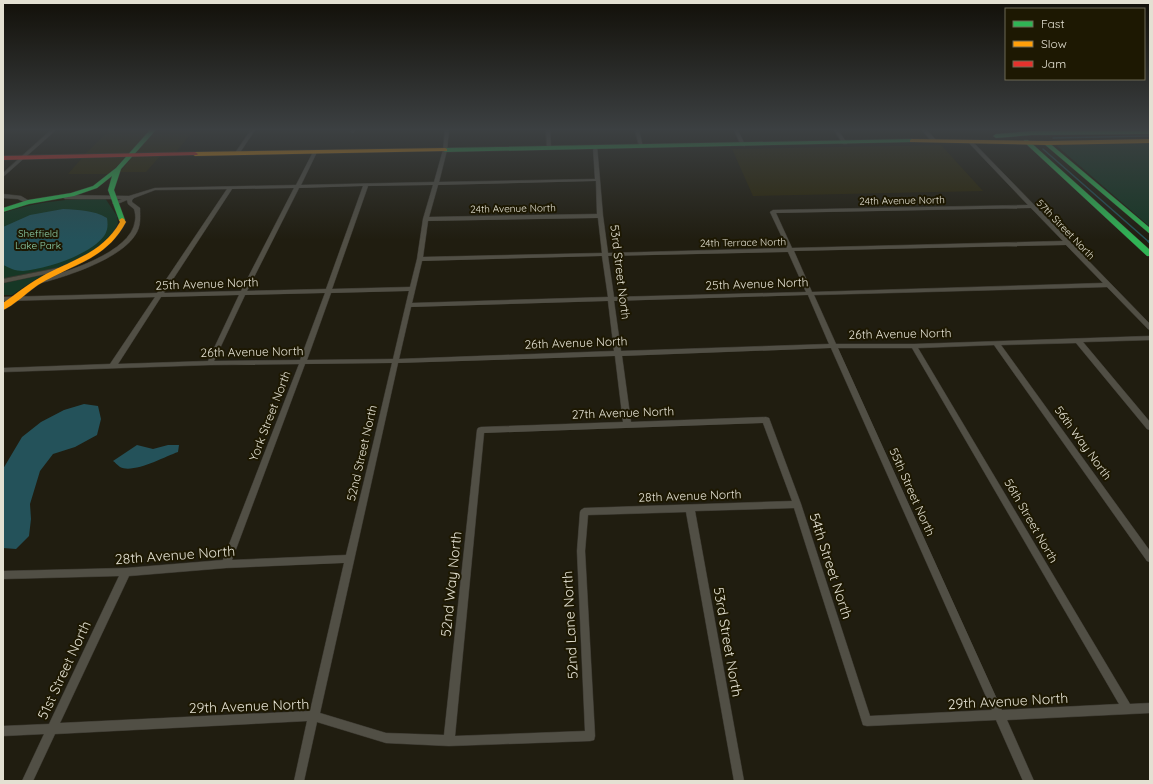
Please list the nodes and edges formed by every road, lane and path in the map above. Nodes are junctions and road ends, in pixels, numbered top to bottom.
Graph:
1 (13, 167) edge
2 (120, 167) edge
3 (307, 167) edge
4 (440, 167) edge
5 (597, 167) edge
6 (993, 167) edge
7 (1054, 167) edge
8 (1074, 167) edge
9 (118, 169) junction
10 (3, 176) edge
11 (598, 180) junction
12 (436, 183) junction
13 (366, 185) junction
14 (297, 187) junction
15 (230, 188) junction
16 (3, 196) edge
17 (132, 197) junction
18 (56, 198) junction
19 (114, 200) junction
20 (28, 202) junction
21 (1032, 206) junction
22 (3, 210) edge
23 (773, 212) joint
24 (600, 216) junction
25 (426, 219) junction
26 (1150, 232) edge
27 (1067, 243) junction
28 (790, 250) junction
29 (604, 254) junction
30 (1150, 254) edge
31 (420, 258) junction
32 (63, 268) junction
33 (3, 281) edge
34 (39, 282) junction
35 (1108, 285) junction
36 (412, 289) junction
37 (327, 292) junction
38 (809, 293) junction
39 (243, 294) junction
40 (158, 296) junction
41 (3, 299) edge
42 (13, 299) junction
43 (610, 299) junction
44 (408, 305) junction
45 (3, 307) edge
46 (1150, 328) edge
47 (1150, 338) edge
48 (1077, 340) junction
49 (996, 343) junction
50 (833, 346) junction
51 (914, 346) junction
52 (617, 353) junction
53 (396, 361) junction
54 (303, 362) junction
55 (210, 363) junction
56 (112, 366) junction
57 (3, 370) edge
58 (766, 420) joint
59 (626, 424) junction
60 (1150, 427) edge
61 (481, 430) joint
62 (796, 504) junction
63 (690, 509) junction
64 (584, 512) joint
65 (1150, 558) edge
66 (349, 559) junction
67 (226, 564) junction
68 (126, 572) junction
69 (3, 575) edge
70 (1150, 708) edge
71 (1127, 710) junction
72 (999, 715) junction
73 (314, 716) junction
74 (866, 722) joint
75 (51, 729) junction
76 (3, 731) edge
77 (590, 736) joint
78 (449, 742) junction
79 (26, 781) edge
80 (299, 781) edge
81 (739, 781) edge
82 (1029, 781) edge

1 - 10 street
2 - 9 main road
3 - 14 street
4 - 12 street, 52nd Street North
5 - 11 street, 53rd Street North
6 - 21 street, 57th Street North
7 - 30 main road
8 - 26 main road
9 - 18 main road
9 - 19 main road
11 - 12 street
11 - 24 street, 53rd Street North
12 - 13 street
12 - 25 street, 52nd Street North
13 - 14 street
13 - 37 street, York Street North
14 - 15 street
14 - 39 street
15 - 17 street
15 - 40 street
16 - 20 street
17 - 19 street
17 - 34 street
18 - 19 street
18 - 20 main road
19 - 32 main road
20 - 22 main road
21 - 23 street, 24th Avenue North
21 - 27 street, 57th Street North
23 - 28 street, 55th Street North
24 - 25 street, 24th Avenue North
24 - 29 street, 53rd Street North
25 - 31 street, 52nd Street North
27 - 28 street, 24th Terrace North
27 - 35 street, 57th Street North
28 - 29 street, 24th Terrace North
28 - 38 street, 55th Street North
29 - 31 street, 24th Terrace North
29 - 43 street, 53rd Street North
31 - 36 street, 52nd Street North
32 - 33 street
32 - 34 main road
34 - 42 main road
35 - 38 street, 25th Avenue North
35 - 46 street, 57th Street North
36 - 37 street, 25th Avenue North
36 - 44 street, 52nd Street North
37 - 39 street, 25th Avenue North
37 - 54 street, York Street North
38 - 43 street, 25th Avenue North
38 - 50 street, 55th Street North
39 - 40 street, 25th Avenue North
39 - 55 street
40 - 42 street, 25th Avenue North
40 - 56 street
41 - 42 street, 25th Avenue North
42 - 45 main road
43 - 44 street, 25th Avenue North
43 - 52 street, 53rd Street North
44 - 53 street, 52nd Street North
47 - 48 street, 26th Avenue North
48 - 49 street, 26th Avenue North
48 - 60 street
49 - 51 street, 26th Avenue North
49 - 65 street, 56th Way North
50 - 51 street, 26th Avenue North
50 - 52 street, 26th Avenue North
50 - 72 street, 55th Street North
51 - 71 street, 56th Street North
52 - 53 street, 26th Avenue North
52 - 59 street, 53rd Street North
53 - 54 street, 26th Avenue North
53 - 66 street, 52nd Street North
54 - 55 street, 26th Avenue North
54 - 67 street, York Street North
55 - 56 street, 26th Avenue North
56 - 57 street, 26th Avenue North
58 - 59 street, 27th Avenue North
58 - 62 street, 54th Street North
59 - 61 street, 27th Avenue North
61 - 78 street, 52nd Way North
62 - 63 street, 28th Avenue North
62 - 74 street, 54th Street North
63 - 64 street, 28th Avenue North
63 - 81 street, 53rd Street North
64 - 77 street, 52nd Lane North
66 - 67 street, 28th Avenue North
66 - 73 street, 52nd Street North
67 - 68 street, 28th Avenue North
68 - 69 street, 28th Avenue North
68 - 75 street, 51st Street North
70 - 71 street, 29th Avenue North
71 - 72 street, 29th Avenue North
72 - 74 street, 29th Avenue North
72 - 82 street, 55th Street North
73 - 75 street, 29th Avenue North
73 - 78 street, 29th Avenue North
73 - 80 street, 52nd Street North
75 - 76 street, 29th Avenue North
75 - 79 street, 51st Street North
77 - 78 street, 29th Avenue North

